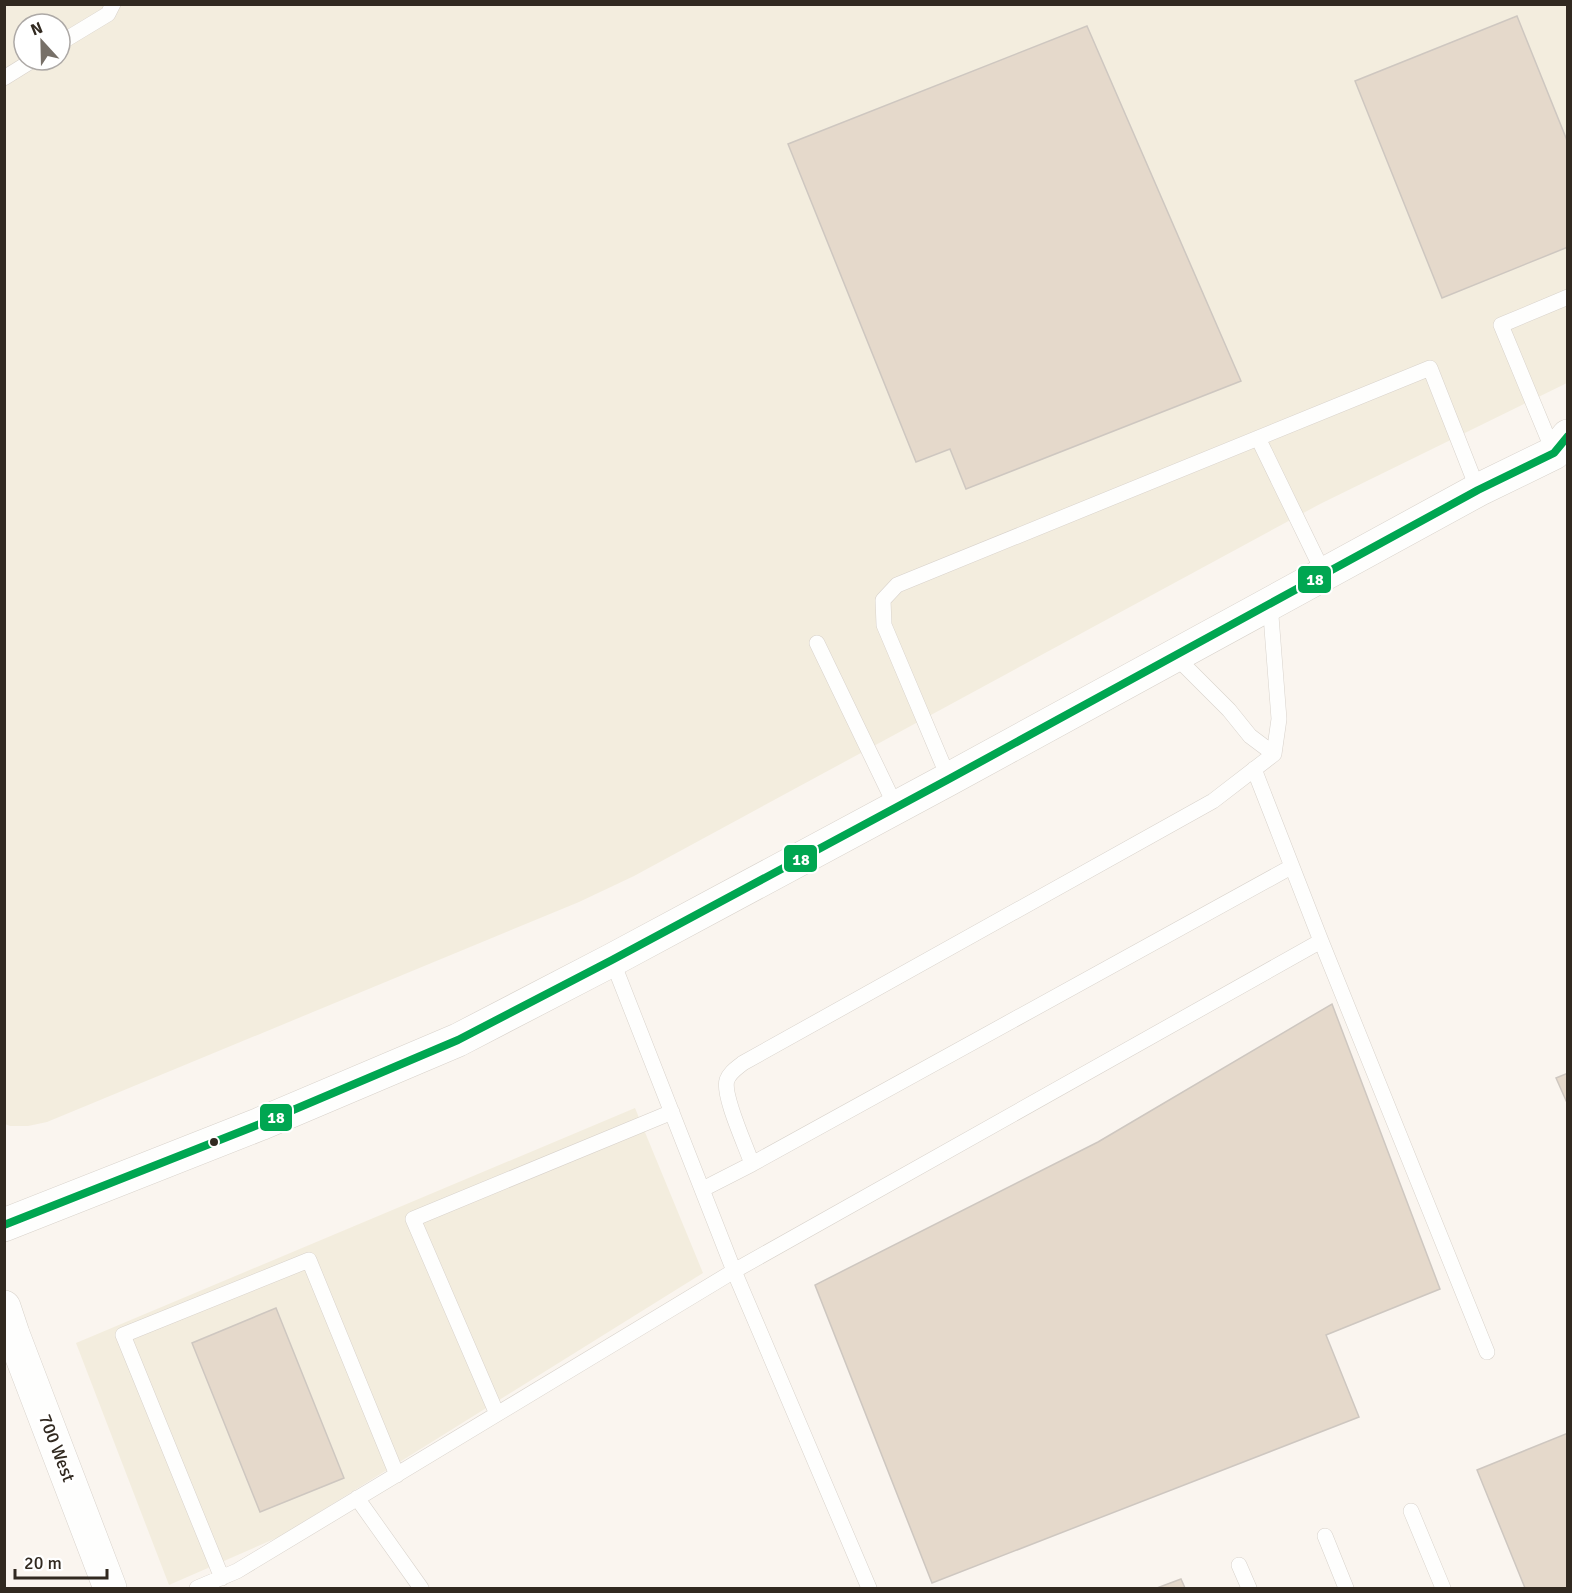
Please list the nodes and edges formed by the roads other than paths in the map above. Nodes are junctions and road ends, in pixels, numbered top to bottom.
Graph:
1 (112, 4) edge
2 (72, 36) edge
3 (1568, 297) edge
4 (1258, 438) junction
5 (1563, 447) edge
6 (1478, 490) junction
7 (1324, 574) junction
8 (1270, 603) junction
9 (817, 643) dead end
10 (1175, 656) junction
11 (1274, 754) junction
12 (1254, 769) junction
13 (949, 779) junction
14 (896, 807) junction
15 (1291, 867) junction
16 (1321, 941) junction
17 (612, 960) junction
18 (672, 1112) junction
19 (752, 1164) junction
20 (703, 1189) junction
21 (4, 1225) edge
22 (735, 1271) junction
23 (4, 1307) edge
24 (1487, 1352) dead end
25 (497, 1414) junction
26 (397, 1475) junction
27 (357, 1498) junction
28 (1411, 1510) dead end
29 (1325, 1536) dead end
30 (1239, 1564) dead end
31 (222, 1578) junction
32 (110, 1588) edge
33 (197, 1588) edge
34 (421, 1588) edge
35 (869, 1588) edge
36 (1249, 1588) edge
37 (1346, 1588) edge
38 (1443, 1588) edge

1 - 2 lane
3 - 5 lane
4 - 6 lane
4 - 7 lane
4 - 13 lane
5 - 6 main road
6 - 7 main road
7 - 8 main road
8 - 10 main road
8 - 11 lane
9 - 14 lane
10 - 11 lane
10 - 13 main road
11 - 12 lane
12 - 15 lane
12 - 19 lane
13 - 14 main road
14 - 17 main road
15 - 16 lane
15 - 19 lane
16 - 22 lane
16 - 24 lane
17 - 18 lane
17 - 21 main road
18 - 20 lane
18 - 25 lane
19 - 20 lane
20 - 22 lane
22 - 25 lane
22 - 35 lane
23 - 32 main road, 700 West
25 - 26 lane
26 - 27 lane
26 - 31 lane
27 - 31 lane
27 - 34 lane
28 - 38 lane
29 - 37 lane
30 - 36 lane
31 - 33 lane

